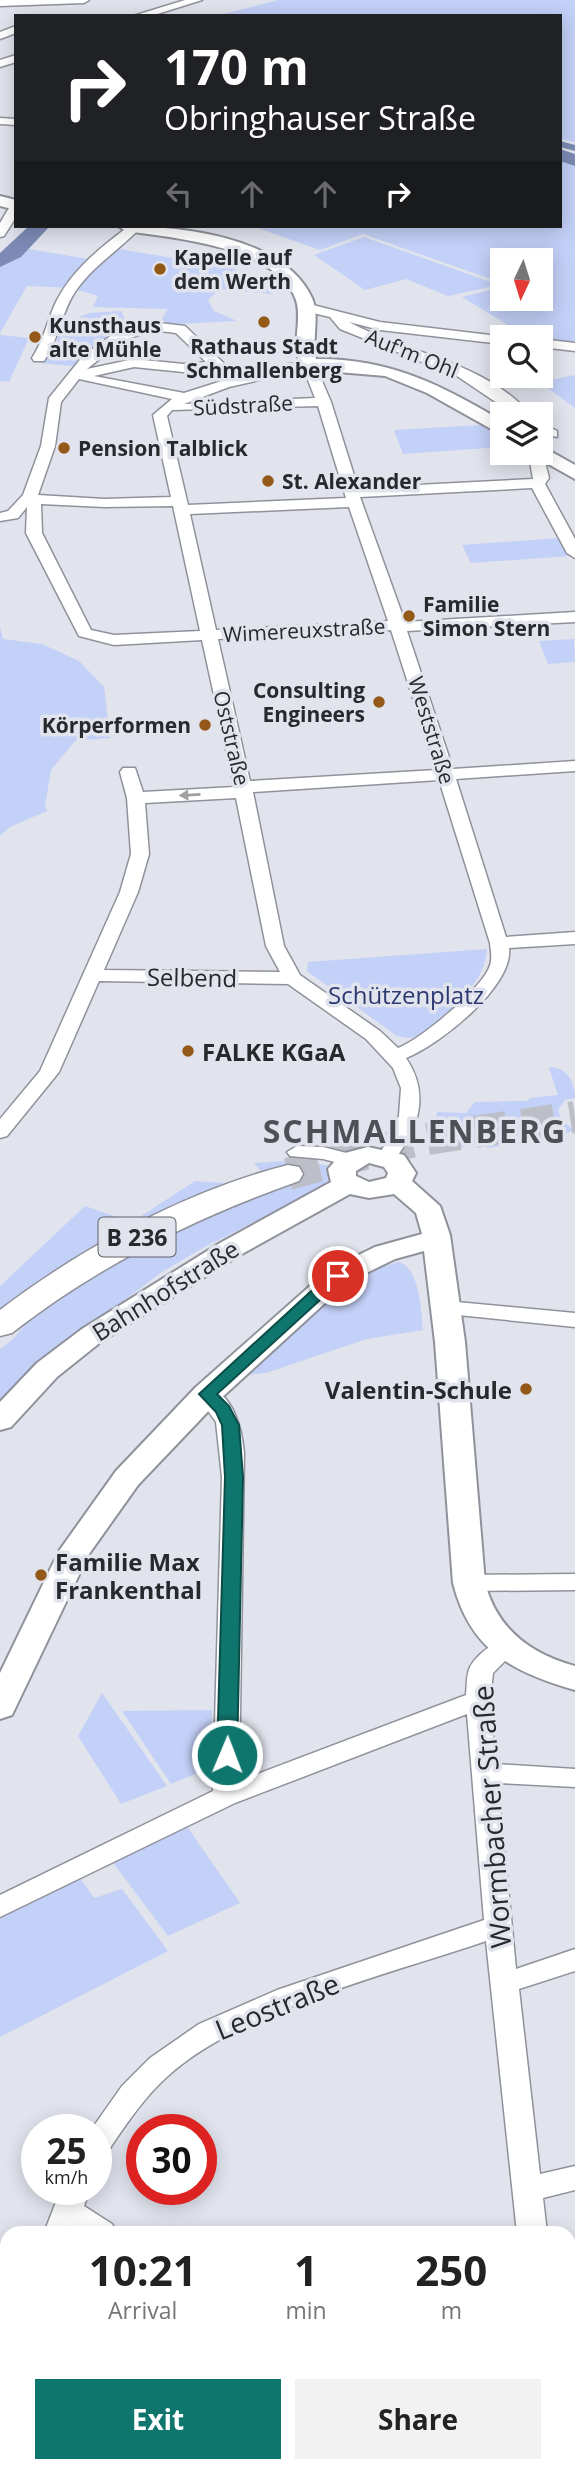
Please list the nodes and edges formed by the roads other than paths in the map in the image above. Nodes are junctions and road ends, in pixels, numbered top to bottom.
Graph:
1 (84, 0) edge
2 (197, 0) edge
3 (56, 1) edge
4 (0, 3) edge
5 (49, 14) edge
6 (145, 14) edge
7 (0, 121) edge
8 (13, 128) edge
9 (14, 209) edge
10 (129, 228) edge
11 (135, 228) edge
12 (0, 233) edge
13 (305, 307) junction
14 (335, 316) junction
15 (490, 339) edge
16 (553, 344) edge
17 (575, 347) edge
18 (39, 358) dead end
19 (217, 365) junction
20 (309, 365) junction
21 (74, 376) junction
22 (236, 383) junction
23 (186, 398) junction
24 (324, 402) junction
25 (511, 402) edge
26 (163, 409) junction
27 (490, 422) edge
28 (553, 460) edge
29 (538, 465) edge
30 (575, 473) edge
31 (537, 483) junction
32 (354, 497) junction
33 (31, 499) junction
34 (180, 506) junction
35 (0, 517) edge
36 (575, 553) edge
37 (575, 617) edge
38 (399, 626) junction
39 (210, 635) junction
40 (575, 766) edge
41 (129, 772) dead end
42 (446, 774) junction
43 (244, 790) junction
44 (136, 798) junction
45 (575, 938) edge
46 (499, 943) junction
47 (92, 975) junction
48 (292, 978) junction
49 (396, 1056) junction
50 (0, 1132) edge
51 (386, 1157) junction
52 (292, 1163) joint
53 (349, 1172) junction
54 (397, 1183) junction
55 (437, 1241) junction
56 (446, 1308) junction
57 (575, 1320) edge
58 (0, 1326) edge
59 (207, 1394) junction
60 (0, 1420) edge
61 (575, 1582) edge
62 (469, 1583) junction
63 (507, 1647) junction
64 (575, 1678) edge
65 (478, 1700) junction
66 (0, 1707) edge
67 (485, 1773) junction
68 (575, 1777) edge
69 (226, 1796) junction
70 (0, 1907) edge
71 (498, 1926) junction
72 (575, 1959) edge
73 (505, 1983) junction
74 (112, 2123) edge
75 (575, 2178) edge
76 (527, 2189) junction
77 (67, 2211) edge
78 (91, 2226) edge
79 (531, 2226) edge

1 - 3 street
2 - 6 street
3 - 4 street
3 - 5 street
7 - 8 street
9 - 12 street
10 - 18 street
11 - 13 street
13 - 14 street
13 - 20 street
14 - 15 street
14 - 25 street, Auf'm Ohl
16 - 17 street
19 - 21 street
19 - 21 street
19 - 22 street
20 - 22 street
20 - 24 street, Weststraße
20 - 27 street
21 - 23 street
21 - 33 street
22 - 23 street
23 - 26 street
24 - 26 street, Südstraße
24 - 32 street, Weststraße
26 - 34 street, Oststraße
28 - 30 street
29 - 31 street
31 - 32 street
31 - 36 street
32 - 34 street
32 - 38 street, Weststraße
33 - 34 street
33 - 35 street
33 - 39 street, Wimereuxstraße
34 - 39 street, Oststraße
37 - 38 street, Wimereuxstraße
38 - 39 street, Wimereuxstraße
38 - 42 street, Weststraße
39 - 43 street, Oststraße
40 - 42 street
41 - 44 street
42 - 43 street
42 - 46 street, Weststraße
43 -> 44 street
43 - 48 street, Oststraße
44 - 47 street
45 - 46 street
46 - 49 street, Weststraße
47 - 48 street, Selbend
47 - 50 street
48 - 49 street, Oststraße
49 - 51 street, Oststraße
51 - 53 street
51 - 54 street
52 - 53 street
52 - 58 main road, B 236
53 - 54 street
53 - 60 street, Bahnhofstraße
54 - 55 street
55 - 56 street
55 - 59 street
56 - 57 street
56 - 62 street
59 - 66 street
59 - 69 street
61 - 62 street
62 - 63 street
63 - 64 street
63 - 65 street, Wormbacher Straße
65 - 67 street, Wormbacher Straße
65 - 69 street
67 - 68 street
67 - 71 street, Wormbacher Straße
69 - 70 street
71 - 73 street, Wormbacher Straße
71 - 74 street, Leostraße
72 - 73 street
73 - 76 street, Wormbacher Straße
75 - 76 street
76 - 79 street, Wormbacher Straße
77 - 78 street

